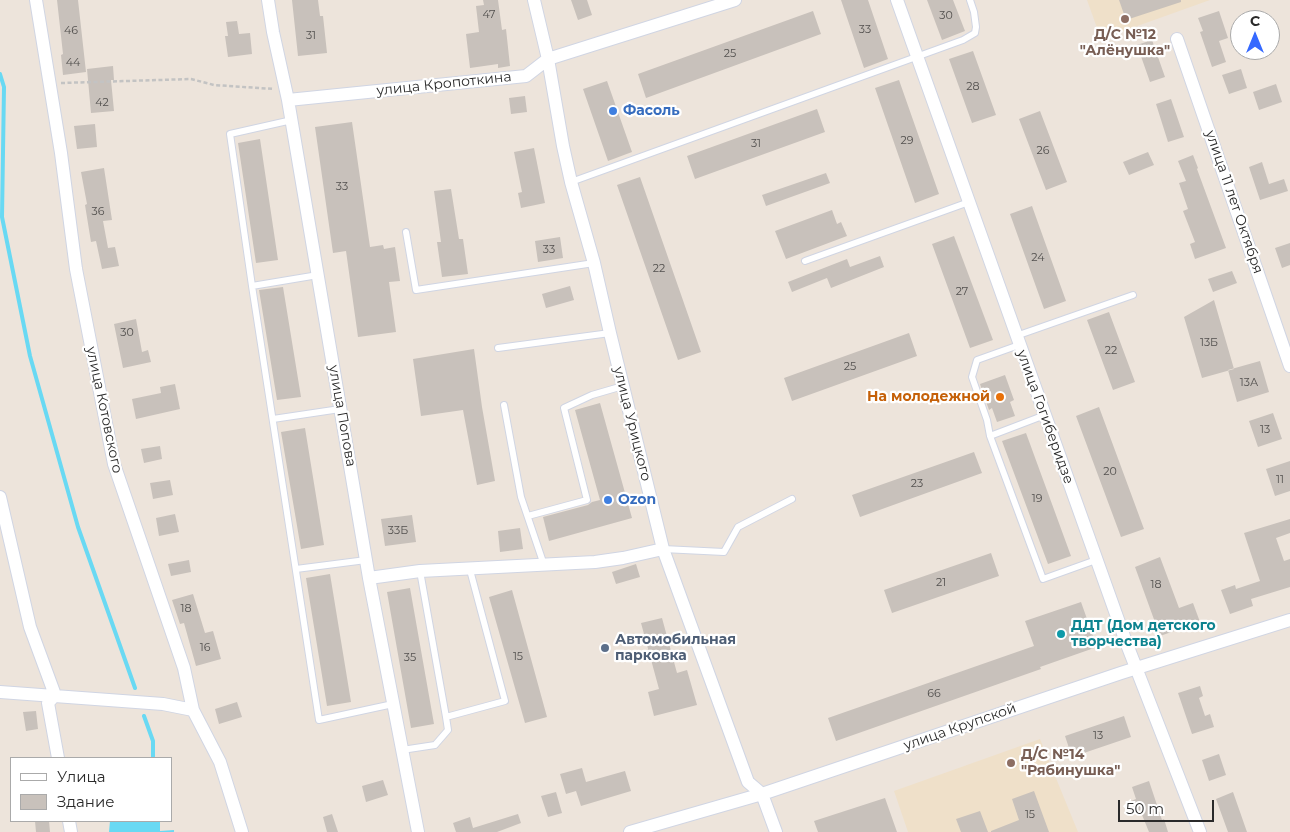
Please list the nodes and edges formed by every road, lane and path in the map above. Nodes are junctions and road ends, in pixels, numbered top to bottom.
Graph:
1 (36, 0) edge
2 (268, 0) edge
3 (534, 0) edge
4 (735, 0) edge
5 (897, 0) edge
6 (970, 0) edge
7 (1177, 39) dead end
8 (917, 57) junction
9 (548, 60) junction
10 (49, 84) junction
11 (287, 95) junction
12 (292, 120) junction
13 (571, 182) junction
14 (969, 202) junction
15 (406, 232) dead end
16 (805, 261) dead end
17 (594, 263) junction
18 (318, 275) junction
19 (252, 286) junction
20 (1133, 295) dead end
21 (610, 332) junction
22 (1018, 340) junction
23 (498, 348) dead end
24 (1290, 366) edge
25 (623, 386) junction
26 (504, 405) dead end
27 (340, 409) junction
28 (1045, 416) junction
29 (273, 419) junction
30 (990, 436) junction
31 (0, 497) edge
32 (792, 499) dead end
33 (528, 516) junction
34 (663, 549) junction
35 (366, 560) junction
36 (1096, 560) junction
37 (544, 565) junction
38 (296, 569) junction
39 (470, 570) junction
40 (420, 571) junction
41 (369, 578) junction
42 (1290, 620) edge
43 (1136, 668) junction
44 (0, 692) edge
45 (55, 695) junction
46 (393, 704) junction
47 (193, 710) junction
48 (446, 717) junction
49 (402, 750) junction
50 (58, 757) edge
51 (762, 794) junction
52 (242, 832) edge
53 (418, 832) edge
54 (630, 832) edge
55 (776, 832) edge
56 (1200, 832) edge

1 - 10 street, улица Котовского
2 - 11 street, улица Попова
3 - 9 street, улица Урицкого
4 - 9 street, улица Кропоткина
5 - 8 street, улица Гогиберидзе
6 - 8 lane
7 - 24 street, улица 11 лет Октября
8 - 13 lane
8 - 14 street, улица Гогиберидзе
9 - 11 street, улица Кропоткина
9 - 13 street, улица Урицкого
10 - 11 path
10 - 47 street, улица Котовского
11 - 12 street, улица Попова
12 - 18 street, улица Попова
12 - 19 lane
13 - 17 street, улица Урицкого
14 - 16 lane
14 - 22 street, улица Гогиберидзе
15 - 17 lane
17 - 21 street, улица Урицкого
18 - 19 lane
18 - 27 street, улица Попова
19 - 29 lane
20 - 22 lane
21 - 23 lane
21 - 25 street, улица Урицкого
22 - 28 street, улица Гогиберидзе
22 - 30 lane
25 - 33 lane
25 - 34 street, улица Урицкого
26 - 33 lane
27 - 29 lane
27 - 35 street, улица Попова
28 - 30 lane
28 - 36 street, улица Гогиберидзе
29 - 38 lane
30 - 36 lane
31 - 45 street
32 - 34 lane
33 - 37 lane
34 - 37 street
34 - 51 street, улица Урицкого
35 - 38 lane
35 - 41 street, улица Попова
36 - 43 street, улица Гогиберидзе
37 - 39 street
38 - 46 lane
39 - 40 street
39 - 48 lane
40 - 41 street
40 - 48 lane
41 - 46 street, улица Попова
42 - 43 street, улица Крупской
43 - 51 street, улица Крупской
43 - 56 street, улица Гогиберидзе
44 - 45 street
45 - 47 street
45 - 50 street
46 - 49 street, улица Попова
47 - 52 street, улица Котовского
48 - 49 lane
49 - 53 street, улица Попова
51 - 54 street, улица Крупской
51 - 55 street, улица Урицкого

